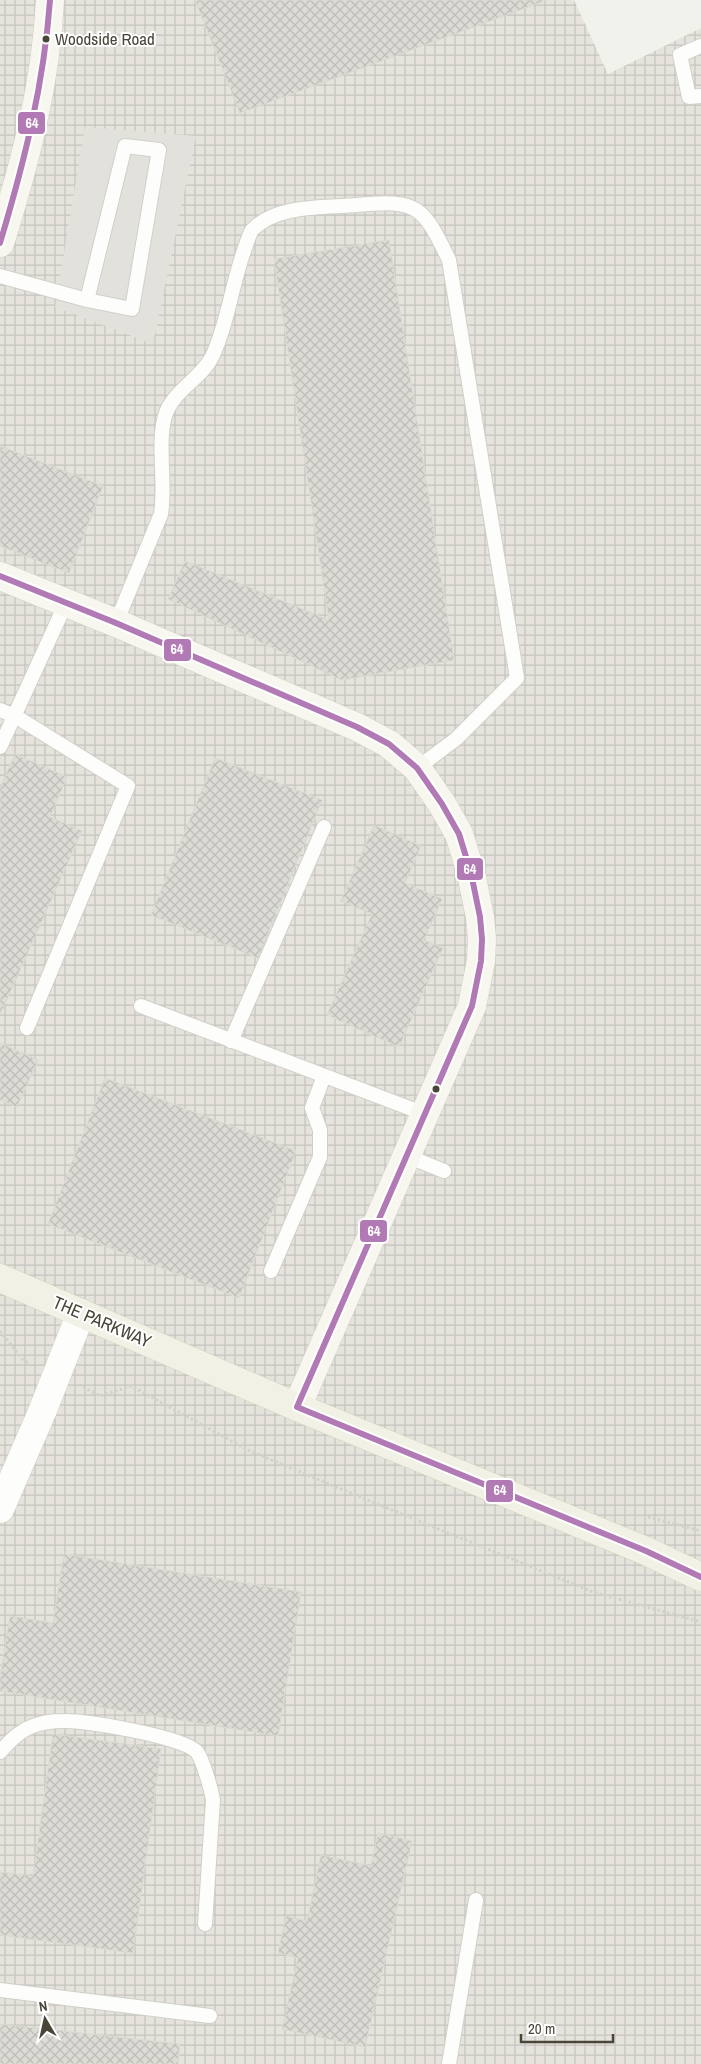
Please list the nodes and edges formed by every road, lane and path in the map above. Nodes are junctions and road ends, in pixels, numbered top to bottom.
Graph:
1 (50, 0) edge
2 (701, 46) edge
3 (701, 96) edge
4 (0, 242) edge
5 (0, 276) edge
6 (87, 300) junction
7 (0, 576) edge
8 (66, 603) junction
9 (116, 623) junction
10 (0, 710) edge
11 (15, 716) junction
12 (0, 747) edge
13 (417, 768) junction
14 (324, 826) dead end
15 (142, 1006) dead end
16 (27, 1028) dead end
17 (231, 1041) junction
18 (324, 1076) junction
19 (425, 1114) junction
20 (407, 1156) junction
21 (444, 1171) dead end
22 (271, 1271) dead end
23 (0, 1278) edge
24 (81, 1313) junction
25 (0, 1331) edge
26 (57, 1374) junction
27 (297, 1407) junction
28 (0, 1509) edge
29 (646, 1551) junction
30 (701, 1560) edge
31 (701, 1577) edge
32 (701, 1622) edge
33 (0, 1752) edge
34 (476, 1900) dead end
35 (205, 1924) dead end
36 (0, 1990) edge
37 (210, 2016) dead end
38 (449, 2064) edge

1 - 4 street
2 - 3 lane
5 - 6 lane
6 - 6 lane
7 - 8 street
8 - 9 street
8 - 11 lane
9 - 13 street
9 - 13 lane
10 - 11 lane
11 - 12 lane
11 - 16 lane
13 - 19 street
14 - 17 lane
15 - 17 lane
17 - 18 lane
18 - 19 lane
18 - 22 lane
19 - 20 street
20 - 21 lane
20 - 27 street
23 - 24 main road, THE PARKWAY
24 - 26 street
24 - 27 main road, THE PARKWAY
25 - 26 path
26 - 28 street
26 - 32 path
27 - 29 main road, THE PARKWAY
29 - 30 main road, THE PARKWAY
29 - 31 main road, THE PARKWAY
33 - 35 lane
34 - 38 lane
36 - 37 lane

